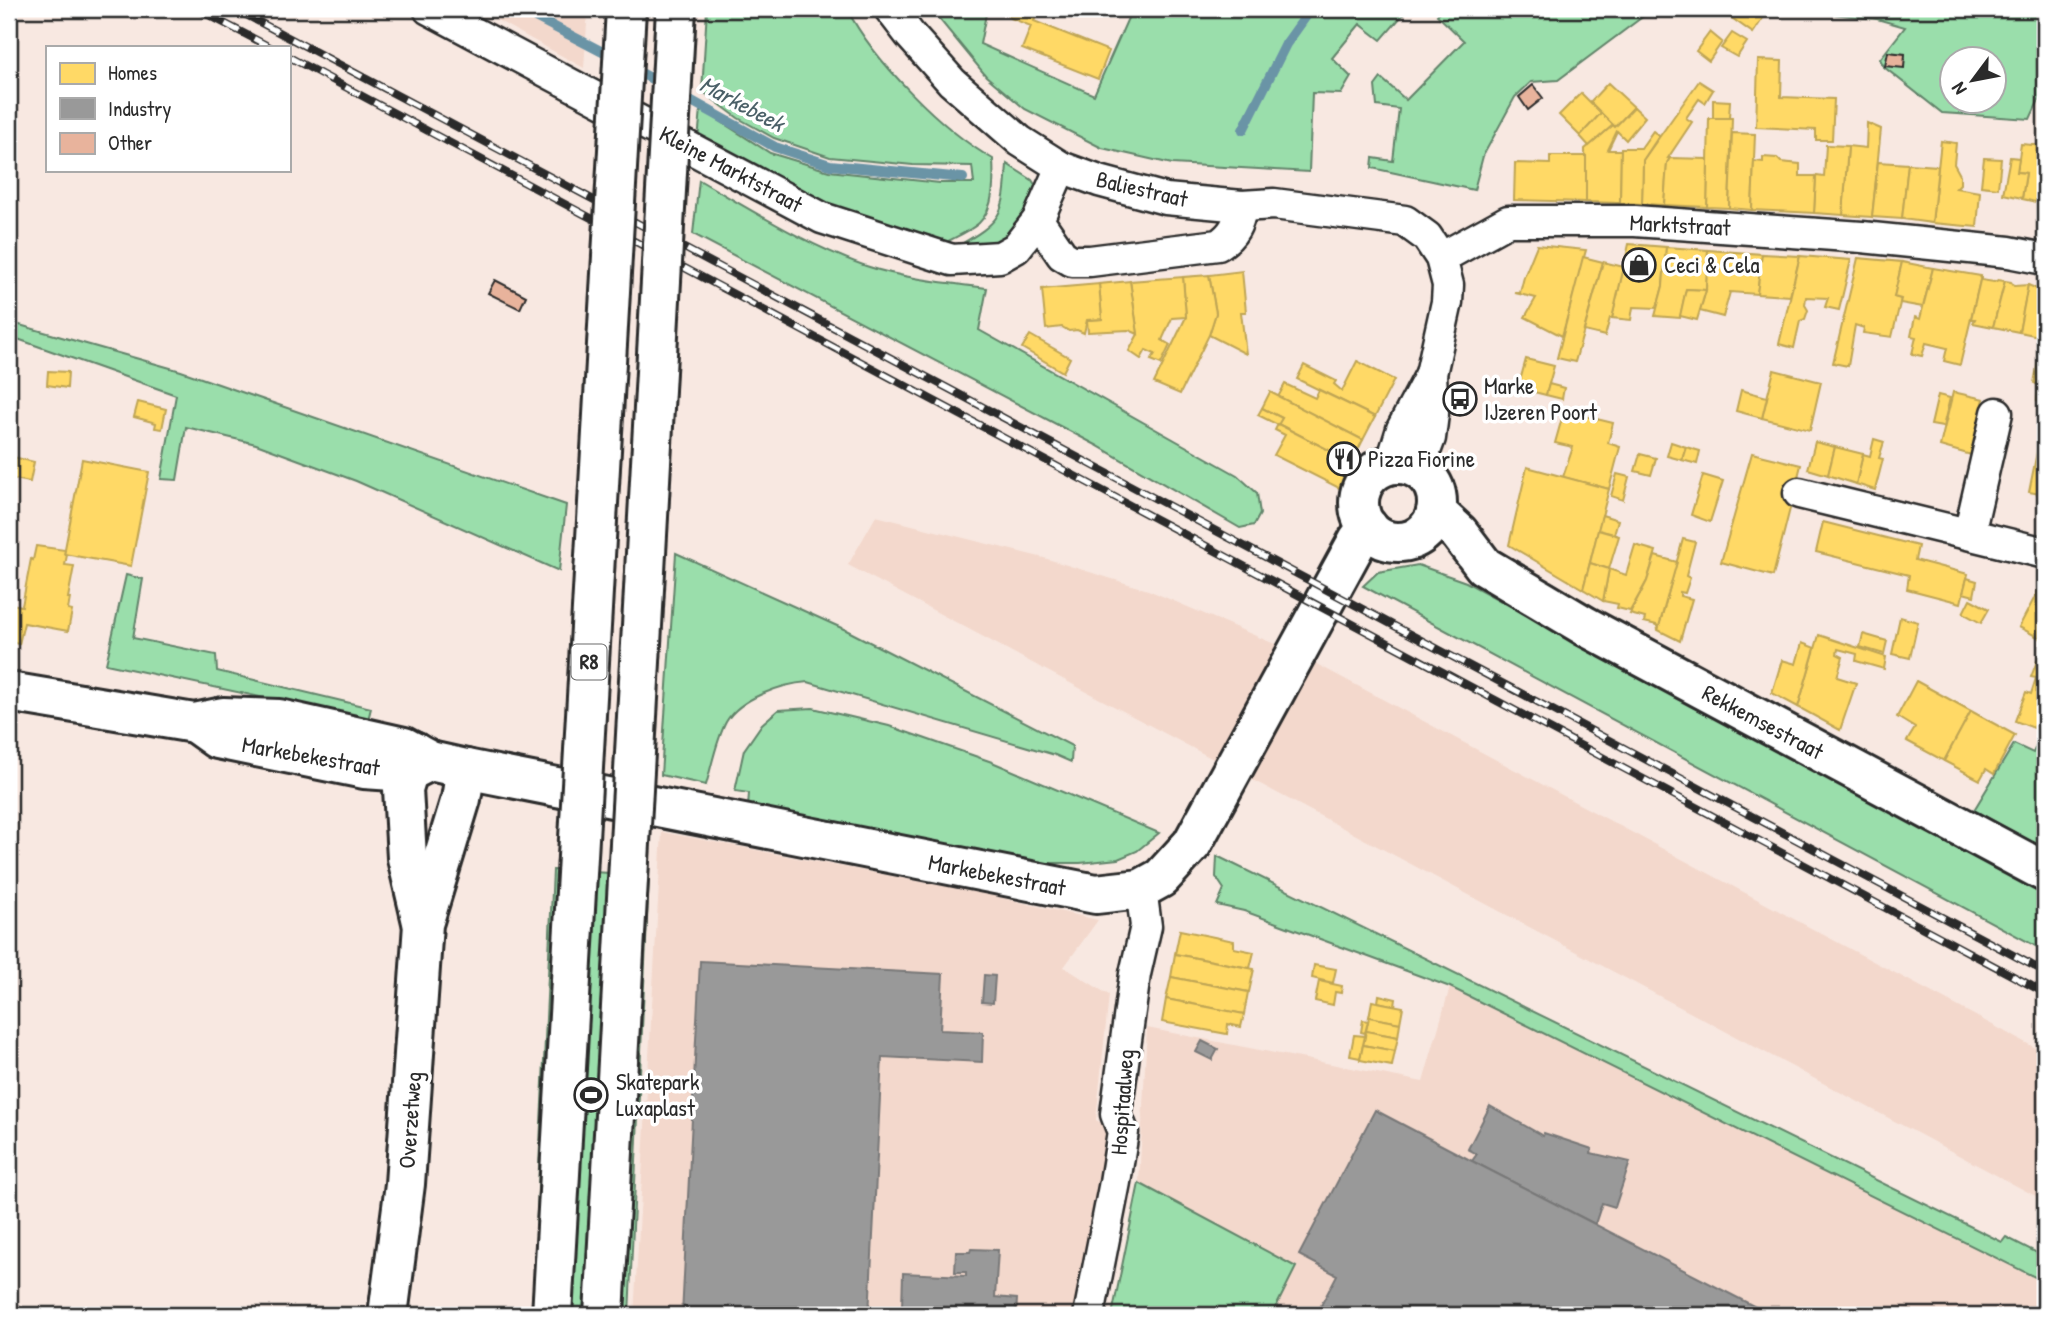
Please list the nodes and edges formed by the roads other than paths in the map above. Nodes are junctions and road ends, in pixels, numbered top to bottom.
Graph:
1 (429, 9) edge
2 (626, 9) edge
3 (676, 9) edge
4 (890, 9) edge
5 (1062, 167) junction
6 (1242, 206) junction
7 (1038, 220) junction
8 (1441, 258) junction
9 (2045, 259) edge
10 (1997, 413) dead end
11 (1404, 467) junction
12 (1799, 493) dead end
13 (1427, 524) junction
14 (1368, 527) junction
15 (1969, 534) junction
16 (2045, 552) edge
17 (9, 692) edge
18 (429, 764) junction
19 (2045, 872) edge
20 (1141, 889) junction
21 (423, 924) junction
22 (388, 1315) edge
23 (552, 1315) edge
24 (604, 1315) edge
25 (1089, 1315) edge

1 - 7 street, Kleine Marktstraat
2 - 23 main road, R8, bridge
3 - 24 main road, R8, bridge
4 - 5 street, Baliestraat
5 - 6 street, Baliestraat
5 - 7 street, Kleine Marktstraat
6 - 7 street
6 - 8 street, Baliestraat
8 - 9 street, Marktstraat
8 - 11 street
10 - 15 street
11 - 13 main road
11 - 14 main road
12 - 15 street
13 - 14 main road
13 - 19 main road, Rekkemsestraat
14 - 20 main road, Markebekestraat
15 - 16 street
17 - 18 main road, Markebekestraat
18 - 20 main road, Markebekestraat
18 - 21 main road, Overzetweg
18 - 21 main road, Overzetweg
20 - 25 street, Hospitaalweg
21 - 22 main road, Overzetweg

